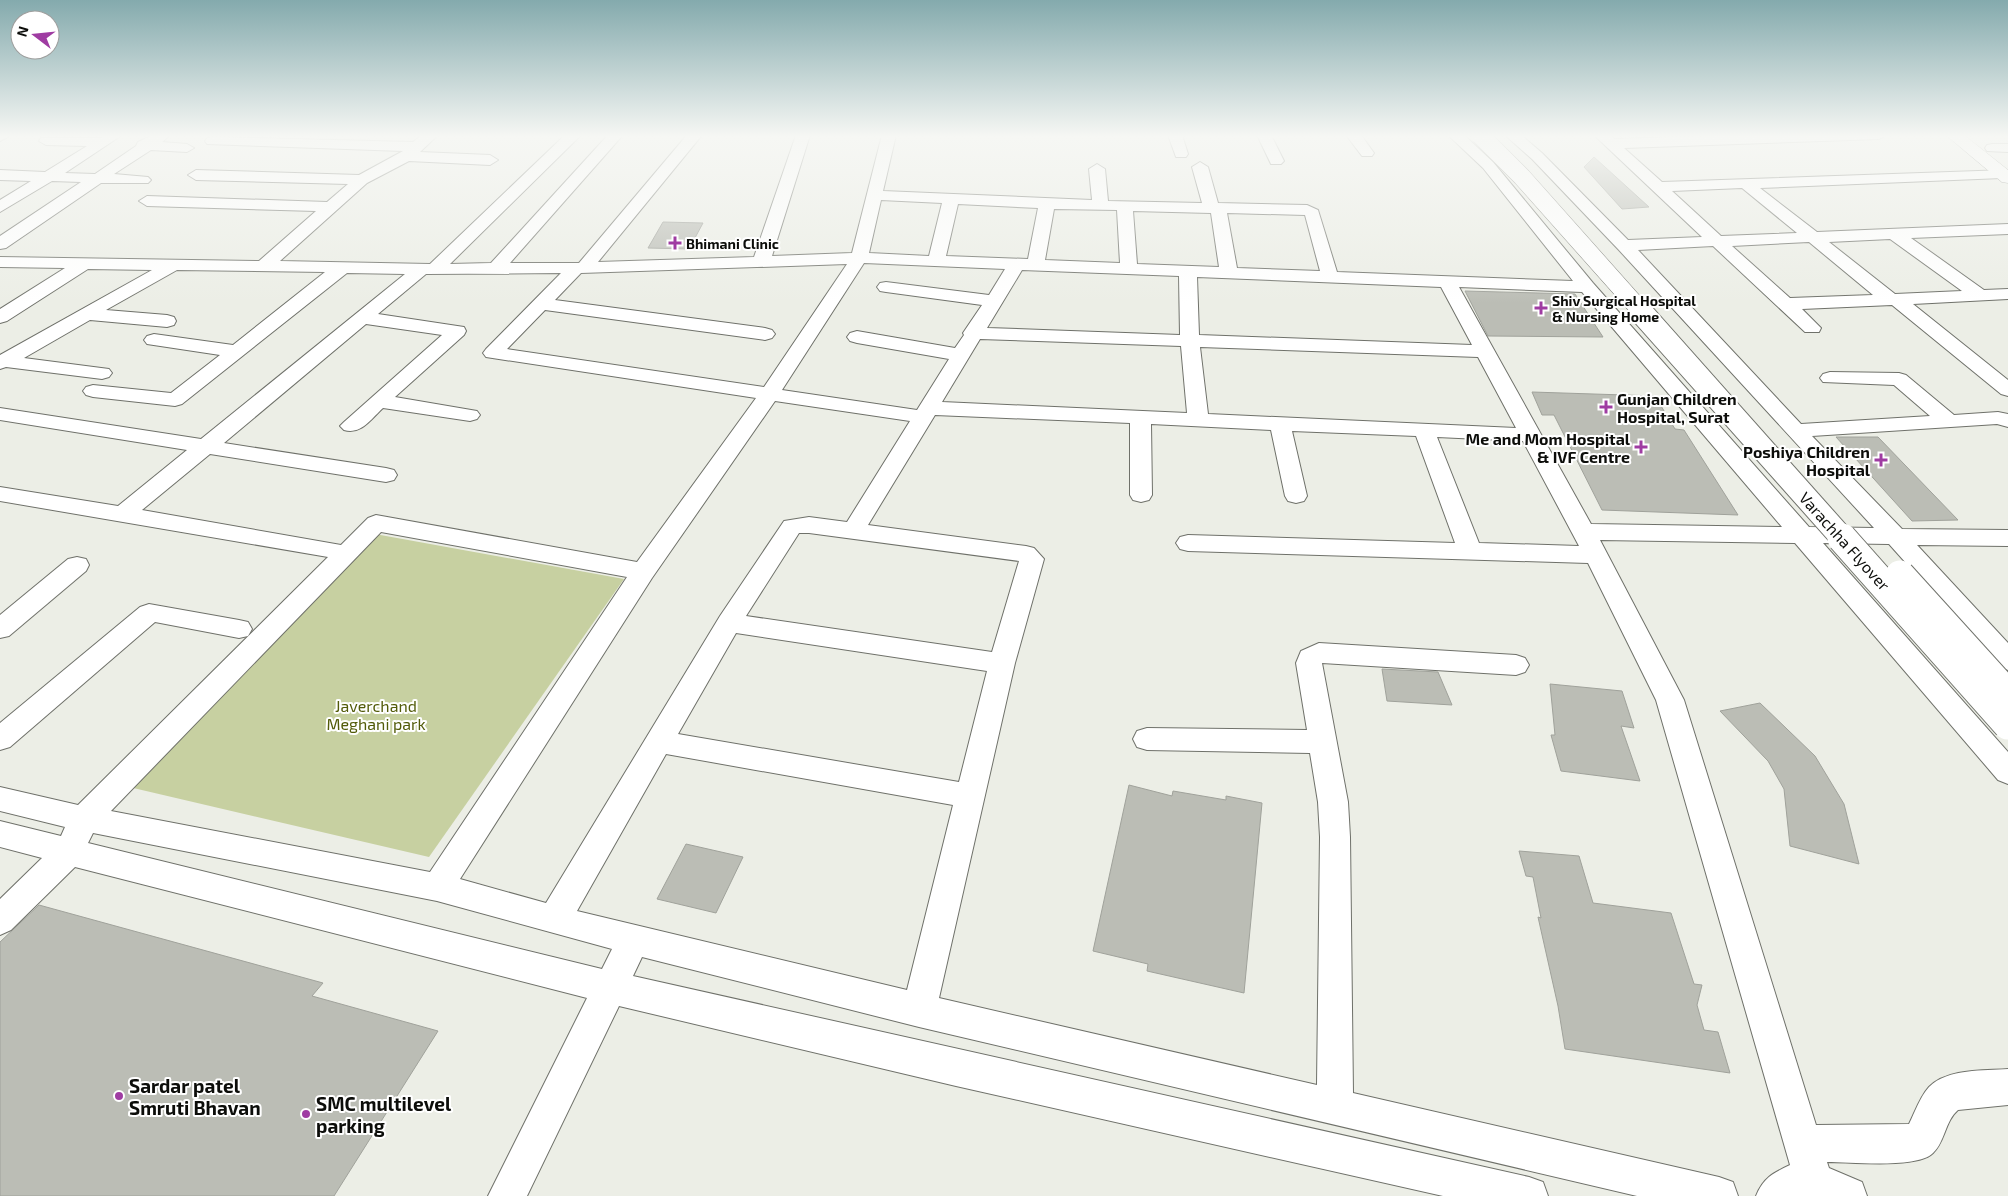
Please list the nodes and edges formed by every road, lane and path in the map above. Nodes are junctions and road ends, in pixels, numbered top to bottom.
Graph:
1 (26, 191) edge
2 (79, 191) edge
3 (350, 191) edge
4 (513, 191) edge
5 (566, 191) edge
6 (645, 191) edge
7 (785, 191) edge
8 (875, 191) edge
9 (1099, 191) edge
10 (1208, 191) edge
11 (1509, 191) edge
12 (1535, 191) edge
13 (1553, 191) edge
14 (1571, 191) edge
15 (1662, 191) edge
16 (1755, 191) edge
17 (874, 195) junction
18 (951, 199) junction
19 (146, 201) dead end
20 (1047, 204) junction
21 (1100, 206) junction
22 (1125, 206) junction
23 (0, 207) edge
24 (331, 207) junction
25 (1214, 208) junction
26 (2008, 229) edge
27 (1894, 234) junction
28 (1812, 237) junction
29 (1715, 241) junction
30 (0, 244) edge
31 (1624, 245) junction
32 (859, 258) junction
33 (762, 260) junction
34 (936, 260) junction
35 (0, 262) edge
36 (85, 263) junction
37 (176, 263) junction
38 (265, 265) junction
39 (1025, 265) junction
40 (343, 267) junction
41 (496, 268) junction
42 (580, 268) junction
43 (428, 269) junction
44 (1129, 269) junction
45 (1188, 272) junction
46 (1229, 273) junction
47 (1330, 277) junction
48 (1447, 282) junction
49 (1587, 286) junction
50 (886, 288) dead end
51 (1980, 295) junction
52 (2006, 295) edge
53 (1893, 299) junction
54 (993, 301) junction
55 (540, 304) junction
56 (1786, 304) junction
57 (85, 314) junction
58 (0, 317) edge
59 (363, 318) junction
60 (167, 321) dead end
61 (1812, 328) dead end
62 (765, 334) dead end
63 (972, 334) junction
64 (857, 337) dead end
65 (154, 340) dead end
66 (1190, 341) junction
67 (236, 351) junction
68 (1483, 351) junction
69 (959, 355) junction
70 (6, 356) edge
71 (1830, 378) dead end
72 (2008, 390) edge
73 (769, 395) junction
74 (378, 401) junction
75 (925, 412) junction
76 (0, 414) edge
77 (470, 415) dead end
78 (1140, 418) junction
79 (1198, 420) junction
80 (1949, 421) junction
81 (2008, 421) edge
82 (1280, 423) junction
83 (351, 426) dead end
84 (1424, 430) junction
85 (1795, 430) junction
86 (1531, 435) junction
87 (207, 446) junction
88 (386, 475) dead end
89 (0, 494) edge
90 (1141, 495) dead end
91 (1296, 496) dead end
92 (123, 514) junction
93 (853, 531) junction
94 (1804, 534) junction
95 (1896, 537) junction
96 (2008, 538) edge
97 (1188, 543) dead end
98 (1590, 543) junction
99 (332, 550) dead end
100 (1470, 551) junction
101 (78, 565) dead end
102 (643, 572) junction
103 (729, 623) junction
104 (239, 629) dead end
105 (0, 630) edge
106 (1998, 639) edge
107 (2008, 660) edge
108 (1002, 663) junction
109 (1516, 665) dead end
110 (2008, 694) edge
111 (2008, 725) edge
112 (0, 739) edge
113 (1147, 739) dead end
114 (660, 742) junction
115 (1323, 742) junction
116 (2008, 772) edge
117 (970, 796) junction
118 (0, 799) edge
119 (84, 819) junction
120 (0, 834) edge
121 (70, 852) junction
122 (437, 887) junction
123 (0, 920) edge
124 (554, 920) junction
125 (634, 939) junction
126 (609, 988) junction
127 (919, 1010) junction
128 (2008, 1087) edge
129 (1335, 1106) junction
130 (1804, 1144) junction
131 (1832, 1190) edge
132 (507, 1196) edge
133 (1529, 1196) edge
134 (1719, 1196) edge
135 (1775, 1196) edge

1 - 23 street
2 - 30 street
3 - 24 street
4 - 43 street
5 - 41 street
6 - 42 street
7 - 33 street
8 - 17 street
9 - 21 street
10 - 25 street
11 - 49 street
12 - 111 main road, Varachha Flyover, bridge
13 - 110 main road, Varachha Flyover, bridge
14 - 31 street
15 - 29 street
16 - 28 street
17 - 18 street
17 - 32 street
18 - 20 street
18 - 34 street
19 - 24 street
20 - 21 street
20 - 39 street
21 - 22 street
22 - 25 street
22 - 44 street
24 - 38 street
25 - 46 street
25 - 47 street
26 - 27 street
27 - 28 street
27 - 51 street
28 - 29 street
28 - 53 street
29 - 31 street
29 - 56 street
31 - 85 street
32 - 33 street
32 - 34 street
32 - 73 street
33 - 42 street
34 - 39 street
35 - 36 street
36 - 37 street
36 - 58 street
37 - 38 street
37 - 57 street
38 - 40 street
39 - 44 street
39 - 54 street
40 - 43 street
40 - 67 street
41 - 42 street
41 - 43 street
42 - 55 street
43 - 59 street
44 - 45 street
45 - 46 street
45 - 66 street
46 - 47 street
47 - 48 street
48 - 49 street
48 - 68 street
49 - 94 street
50 - 54 street
51 - 52 street
51 - 53 street
53 - 56 street
53 - 72 street
54 - 63 street
55 - 62 street
55 - 73 street
56 - 61 street
57 - 60 street
57 - 70 street
59 - 74 street
59 - 87 street
63 - 66 street
63 - 69 street
64 - 69 street
65 - 67 street
66 - 68 street
66 - 79 street
67 - 70 street
68 - 86 street
69 - 75 street
71 - 80 street
73 - 75 street
73 - 102 street
74 - 77 street
74 - 83 street
75 - 78 street
75 - 93 street
76 - 87 street
78 - 79 street
78 - 90 street
79 - 82 street
80 - 81 street
80 - 85 street
82 - 84 street
82 - 91 street
84 - 86 street
84 - 100 street
85 - 95 street
86 - 98 street
87 - 88 street
87 - 92 street
89 - 92 street
92 - 99 street
93 - 103 street
93 - 108 street
94 - 95 street
94 - 98 street
94 - 116 street
95 - 96 street
95 - 106 street
97 - 100 street
98 - 100 street
98 - 130 street
101 - 105 street
102 - 119 street
102 - 122 street
103 - 108 street
103 - 114 street
104 - 112 street
106 - 107 street
108 - 117 street
109 - 115 street
113 - 115 street
114 - 117 street
114 - 124 street
115 - 129 street
117 - 127 street
118 - 119 street
119 - 121 street
119 - 122 street
120 - 121 street
121 - 123 street
121 - 126 street
122 - 124 street
124 - 125 street
125 - 126 street
125 - 127 street
126 - 132 street
126 - 133 street
127 - 129 street
128 - 130 street
129 - 134 street
130 - 131 street
131 - 135 street

